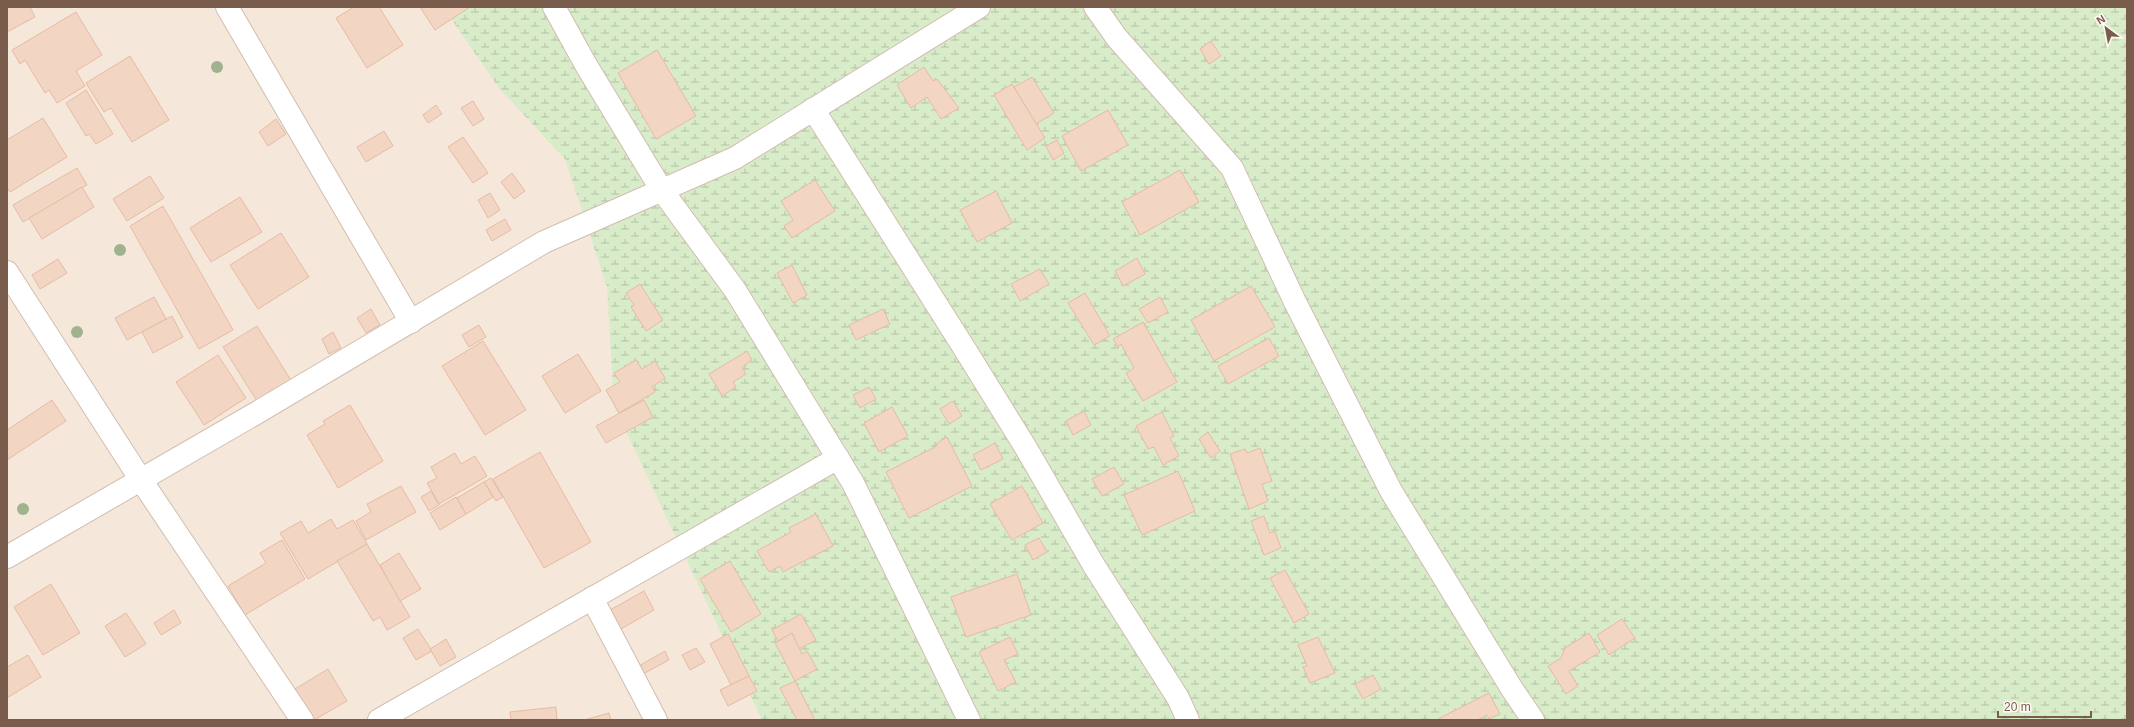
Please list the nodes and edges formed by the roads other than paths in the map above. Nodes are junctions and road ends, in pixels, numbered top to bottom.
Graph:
1 (227, 7) edge
2 (554, 7) edge
3 (979, 7) edge
4 (1095, 7) edge
5 (813, 110) junction
6 (662, 189) junction
7 (7, 272) edge
8 (411, 322) junction
9 (838, 458) junction
10 (140, 480) junction
11 (7, 557) edge
12 (592, 598) junction
13 (302, 720) edge
14 (379, 720) edge
15 (656, 720) edge
16 (969, 720) edge
17 (1188, 720) edge
18 (1533, 720) edge

1 - 8 street
2 - 6 street
3 - 5 street
4 - 18 street
5 - 6 street
5 - 17 street
6 - 8 street
6 - 9 street
7 - 10 street
8 - 10 street
9 - 12 street
9 - 16 street
10 - 11 street
10 - 13 street
12 - 14 street
12 - 15 street

